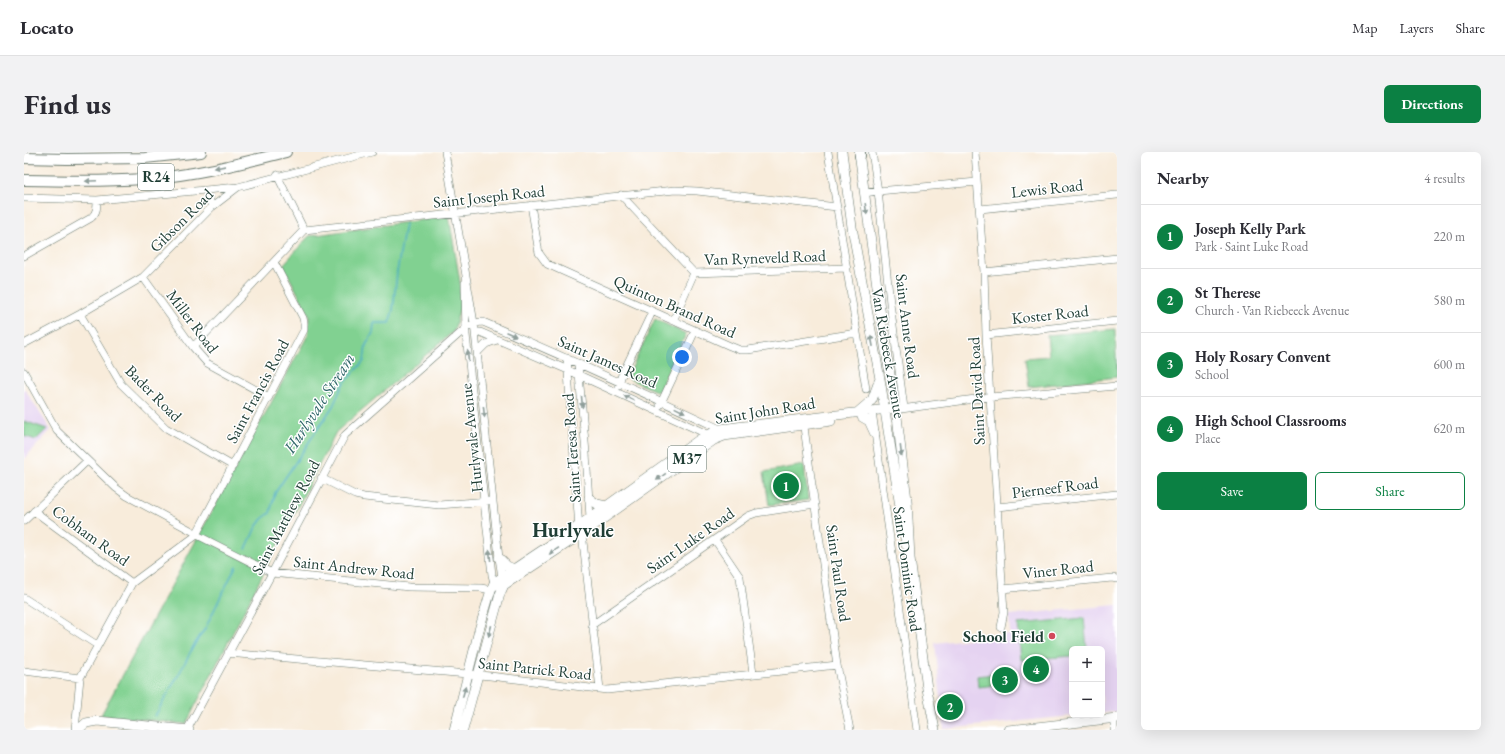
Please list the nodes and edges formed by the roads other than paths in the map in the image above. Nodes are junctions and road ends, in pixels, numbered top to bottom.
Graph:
1 (201, 152) edge
2 (286, 152) edge
3 (372, 152) edge
4 (445, 152) edge
5 (828, 152) edge
6 (842, 152) edge
7 (872, 152) edge
8 (975, 152) edge
9 (859, 153) edge
10 (24, 158) edge
11 (277, 175) junction
12 (24, 180) edge
13 (977, 182) junction
14 (238, 186) junction
15 (206, 190) junction
16 (878, 191) junction
17 (864, 193) junction
18 (621, 195) junction
19 (1117, 195) edge
20 (24, 198) edge
21 (97, 200) junction
22 (531, 205) junction
23 (212, 207) junction
24 (837, 207) junction
25 (980, 209) junction
26 (456, 213) junction
27 (304, 230) junction
28 (24, 256) edge
29 (1117, 258) edge
30 (274, 262) junction
31 (847, 268) junction
32 (984, 272) junction
33 (694, 273) junction
34 (466, 277) junction
35 (143, 278) junction
36 (890, 303) junction
37 (879, 304) junction
38 (652, 312) junction
39 (473, 313) junction
40 (80, 314) junction
41 (673, 320) junction
42 (1117, 321) edge
43 (483, 322) junction
44 (474, 323) junction
45 (695, 331) junction
46 (466, 332) junction
47 (475, 332) junction
48 (857, 333) junction
49 (986, 334) junction
50 (497, 340) junction
51 (24, 344) edge
52 (193, 346) junction
53 (478, 352) junction
54 (567, 358) junction
55 (578, 363) junction
56 (568, 370) junction
57 (24, 372) edge
58 (580, 376) junction
59 (880, 380) junction
60 (620, 382) junction
61 (1117, 386) edge
62 (866, 389) dead end
63 (616, 392) junction
64 (269, 397) junction
65 (990, 397) junction
66 (662, 401) junction
67 (899, 409) junction
68 (658, 411) junction
69 (884, 412) junction
70 (873, 413) junction
71 (860, 415) junction
72 (803, 422) junction
73 (722, 433) junction
74 (875, 434) junction
75 (711, 437) junction
76 (586, 453) junction
77 (574, 454) junction
78 (87, 461) junction
79 (233, 466) junction
80 (321, 478) junction
81 (1117, 494) edge
82 (588, 498) junction
83 (492, 500) junction
84 (484, 501) junction
85 (815, 504) junction
86 (606, 506) junction
87 (997, 508) junction
88 (34, 511) junction
89 (590, 518) junction
90 (24, 521) edge
91 (582, 531) junction
92 (196, 534) junction
93 (715, 540) junction
94 (499, 558) junction
95 (910, 558) junction
96 (517, 572) junction
97 (272, 573) junction
98 (1117, 579) edge
99 (504, 580) junction
100 (132, 583) junction
101 (492, 586) junction
102 (1002, 589) junction
103 (501, 591) junction
104 (24, 598) edge
105 (496, 609) junction
106 (592, 625) junction
107 (1001, 627) dead end
108 (97, 645) junction
109 (228, 653) junction
110 (837, 664) junction
111 (24, 671) edge
112 (753, 673) junction
113 (473, 675) junction
114 (80, 678) junction
115 (600, 689) junction
116 (927, 689) junction
117 (77, 712) junction
118 (1116, 718) edge
119 (92, 722) junction
120 (1054, 727) edge
121 (77, 730) edge
122 (188, 730) edge
123 (454, 730) edge
124 (463, 730) edge
125 (850, 730) edge
126 (917, 730) edge
127 (930, 730) edge
128 (935, 730) edge
129 (1008, 730) edge
130 (1114, 730) edge

1 - 10 highway, R24
2 -> 12 highway, R24
3 - 11 street, Gibson Road
4 - 26 street, Hurlyvale Avenue
5 - 24 street
59 -> 6 main road, Van Riebeeck Avenue
7 - 16 street, Saint Anne Road
8 - 13 street, Saint David Road
9 - 17 main road, Van Riebeeck Avenue
11 - 14 street, Gibson Road
11 - 27 street
13 - 16 street
13 - 25 street, Saint David Road
14 - 15 street
14 - 23 street, Gibson Road
15 - 21 street
15 - 23 street
16 - 17 street
16 - 36 street, Saint Anne Road
17 -> 37 main road, Van Riebeeck Avenue
18 - 22 street, Saint Joseph Road
18 - 24 street, Saint Joseph Road
18 - 33 street, Van Ryneveld Road
19 - 25 street, Lewis Road
20 - 21 street
21 - 28 street
22 - 26 street, Saint Joseph Road
22 - 38 street, Quinton Brand Road
23 - 35 street, Gibson Road
24 - 31 street
25 - 32 street, Saint David Road
26 - 27 street, Saint Joseph Road
26 - 34 street, Hurlyvale Avenue
27 - 30 street
29 - 32 street
30 - 52 street
30 - 64 street, Saint Francis Road
31 - 33 street, Van Ryneveld Road
31 - 48 street
32 - 49 street, Saint David Road
33 - 41 street
34 - 39 street, Hurlyvale Avenue
34 - 46 street, Hurlyvale Avenue
35 - 40 street, Gibson Road
35 - 52 street, Miller Road
36 - 37 street
36 - 67 street, Saint Anne Road
37 - 67 main road, Van Riebeeck Avenue
38 - 41 street, Quinton Brand Road
38 - 60 street
39 - 43 street
39 - 44 street, Hurlyvale Avenue
40 - 51 street, Gibson Road
40 - 79 street, Bader Road
41 - 45 street, Quinton Brand Road
42 - 49 street, Koster Road
43 - 44 street, Saint James Road
43 -> 54 street, Saint James Road
44 - 46 street, Saint Matthew Road
44 - 47 street, Hurlyvale Avenue
45 - 48 street, Quinton Brand Road
45 - 66 street
46 - 47 street, Saint Matthew Road
46 - 80 street, Saint Matthew Road
84 -> 46 street, Hurlyvale Avenue
47 - 50 street, Saint James Road
47 - 53 street, Hurlyvale Avenue
48 - 62 street
49 - 65 street, Saint David Road
50 - 53 street
50 - 56 street, Saint James Road
52 - 64 street, Miller Road
53 -> 83 street, Hurlyvale Avenue
54 - 55 street, Saint James Road
54 - 56 street, Saint Teresa Road
55 - 58 street, Saint Teresa Road
55 - 60 street, Saint James Road
56 - 58 street, Saint James Road
56 - 77 street, Saint Teresa Road
57 - 78 street, Saint Andrew Road
58 - 63 street, Saint James Road
58 -> 76 street, Saint Teresa Road
59 - 69 main road, Van Riebeeck Avenue
59 - 71 main road
60 - 63 street
60 - 66 street, Saint James Road
61 - 65 street
68 -> 63 street, Saint James Road
64 - 79 street, Saint Francis Road
65 - 67 street
65 - 87 street, Saint David Road
66 - 68 street
66 -> 73 street, Saint James Road
67 - 69 main road, Saint John Road / M37
67 -> 95 main road, Van Riebeeck Avenue
68 - 75 street, Saint James Road
69 - 70 main road, Saint John Road / M37
69 - 95 main road, Van Riebeeck Avenue
70 - 71 main road, Saint John Road / M37
70 - 74 street, Saint Dominic Road
71 - 72 main road, Saint John Road / M37
71 - 74 main road
72 - 73 main road, Saint John Road / M37
72 - 85 street, Saint Paul Road
73 - 75 main road, Saint John Road / M37
74 - 126 street, Saint Dominic Road
75 - 86 main road, Saint John Road / M37
75 -> 91 main road, Saint John Road / M37
76 - 77 street
76 - 82 street, Saint Teresa Road
77 - 91 street, Saint Teresa Road
78 - 88 street
78 - 92 street, Saint Andrew Road
79 - 92 street, Saint Francis Road
80 - 84 street
80 - 97 street, Saint Matthew Road
81 - 87 street, Pierneef Road
82 - 86 main road
82 - 89 street, Saint Teresa Road
83 - 84 street
83 - 94 street, Hurlyvale Avenue
101 -> 84 street, Hurlyvale Avenue
85 - 93 street, Saint Luke Road
85 - 110 street, Saint Paul Road
86 - 89 main road, Saint John Road / M37
87 - 102 street, Saint David Road
88 - 90 street
88 - 100 street, Cobham Road
89 - 91 main road, Saint John Road / M37
91 - 96 main road, Saint John Road / M37
91 - 106 street, Saint Teresa Road
92 - 97 street, Saint Andrew Road
92 - 100 street
93 - 106 street, Saint Luke Road
93 - 112 street
94 - 96 main road
94 - 99 street, Hurlyvale Avenue
95 - 116 main road, Van Riebeeck Avenue
96 - 99 main road, Saint John Road / M37
96 - 105 main road
97 - 101 street, Saint Andrew Road
97 - 109 street, Saint Matthew Road
98 - 102 street, Viner Road
99 - 101 main road, Saint John Road / M37
99 - 103 main road, Hurlyvale Avenue / M37
100 - 108 street
101 - 103 street
101 - 113 main road, Hurlyvale Avenue / M37
102 - 107 street, Saint David Road
103 - 105 main road, Hurlyvale Avenue / M37
104 - 108 street
105 -> 113 main road, Hurlyvale Avenue / M37
106 - 115 street, Saint Teresa Road
108 - 114 street
109 - 113 street, Saint Patrick Road
109 - 122 street, Saint Matthew Road
110 - 112 street, Saint Patrick Road
110 - 125 street, Saint Paul Road
111 - 114 street
112 - 115 street, Saint Patrick Road
113 - 115 street, Saint Patrick Road
123 -> 113 main road, Hurlyvale Avenue / M37
113 - 124 main road, Hurlyvale Avenue / M37
114 - 117 street
116 - 127 main road, Van Riebeeck Avenue
116 - 128 main road, Van Riebeeck Avenue
117 - 119 street
117 - 121 street
118 - 120 main road
118 - 130 street
119 - 121 main road
119 - 122 main road
120 - 129 main road

